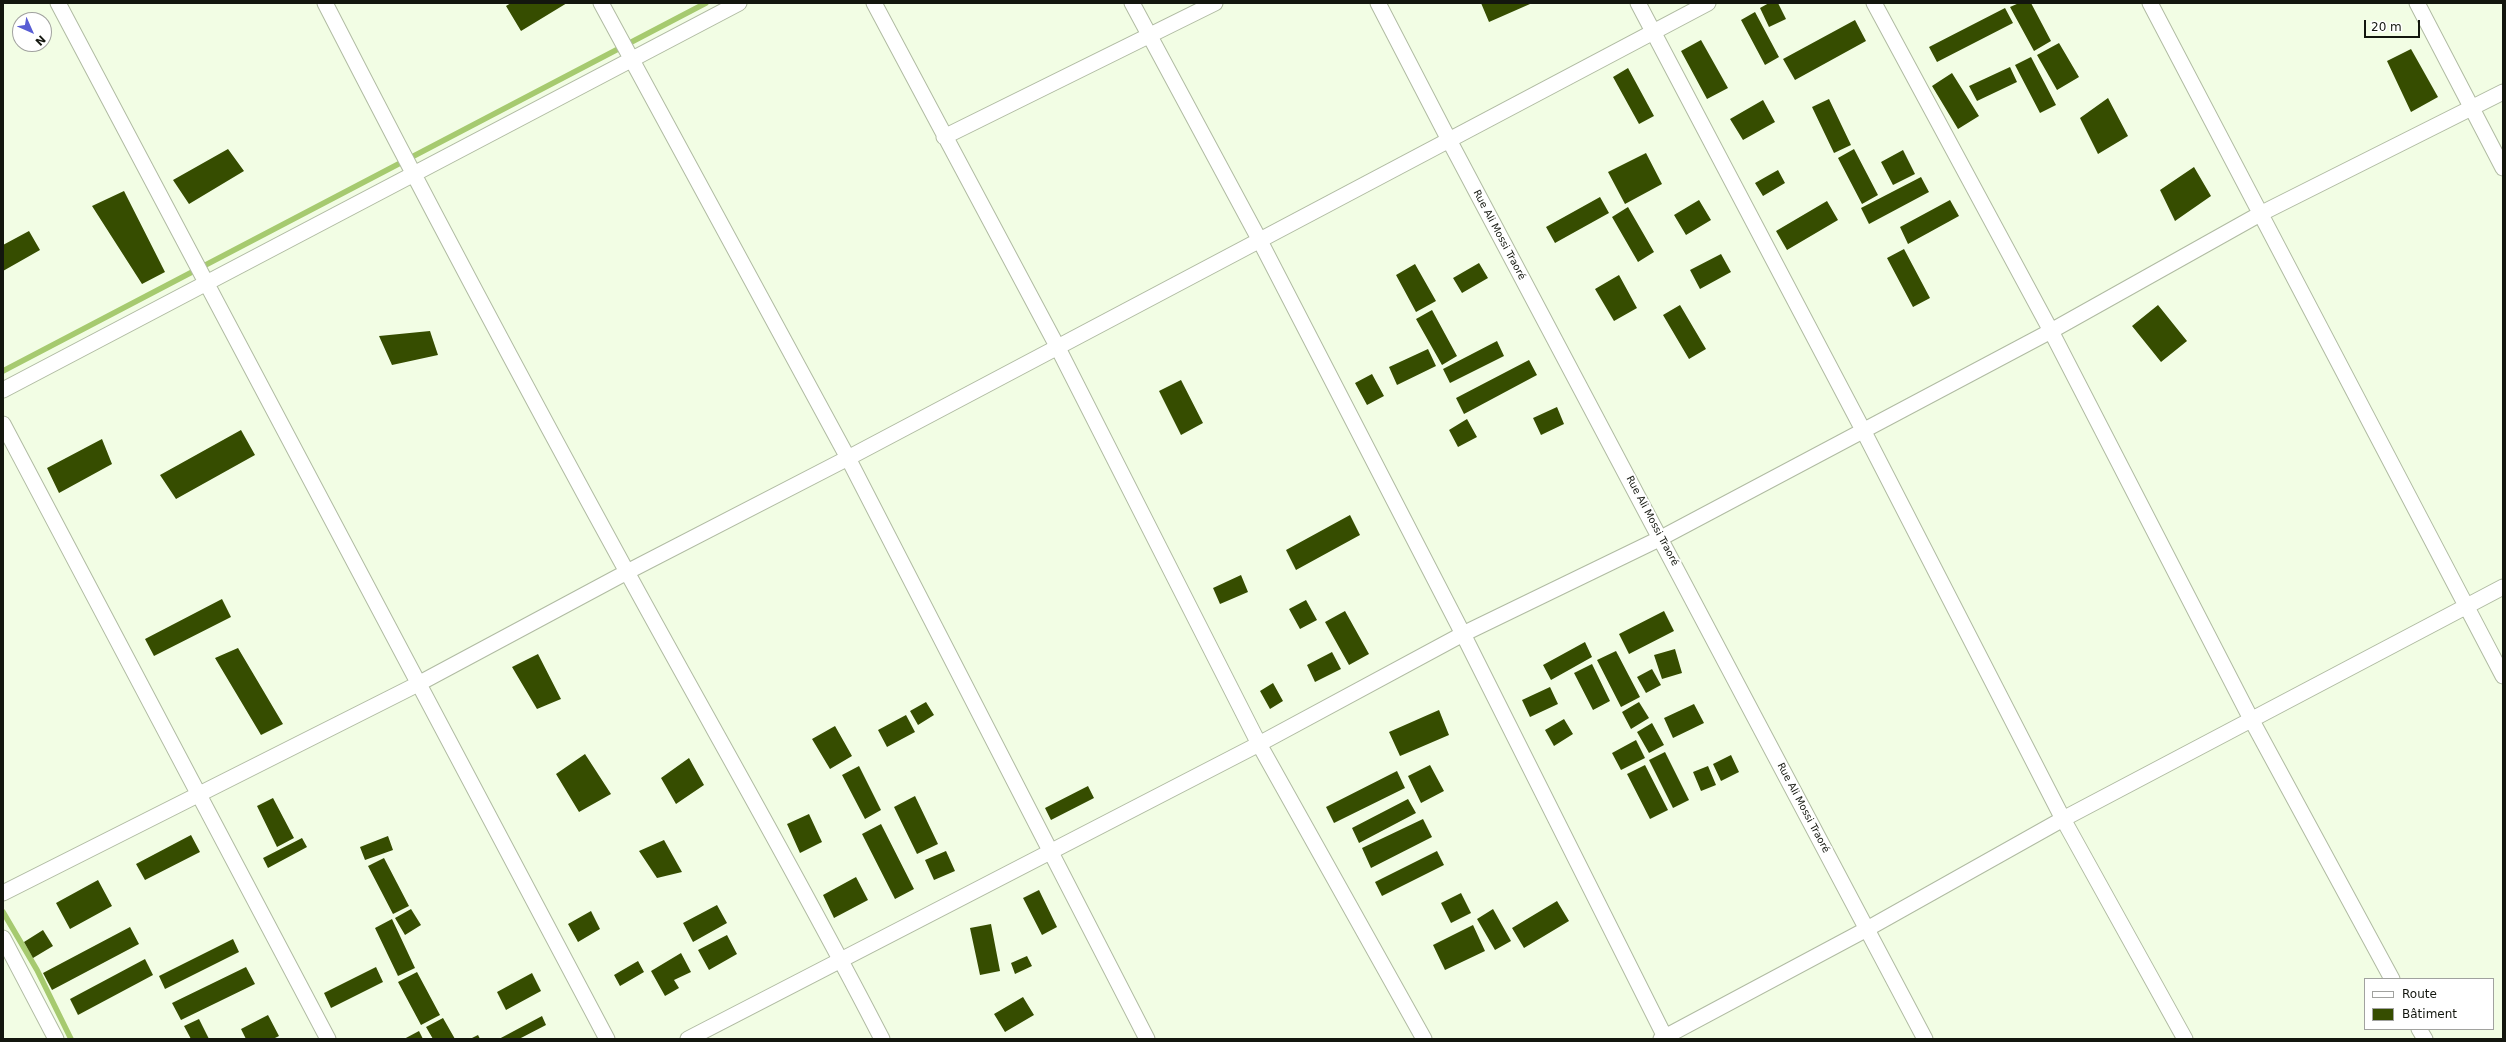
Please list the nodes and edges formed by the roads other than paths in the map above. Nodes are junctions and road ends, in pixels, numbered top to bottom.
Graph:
1 (58, 3) edge
2 (325, 3) edge
3 (602, 3) edge
4 (739, 3) edge
5 (874, 3) edge
6 (1132, 3) edge
7 (1215, 3) edge
8 (1378, 3) edge
9 (1638, 3) edge
10 (1708, 3) edge
11 (1874, 3) edge
12 (2150, 3) edge
13 (2417, 3) edge
14 (1653, 32) junction
15 (1148, 35) junction
16 (632, 60) junction
17 (2503, 92) edge
18 (2472, 107) junction
19 (944, 137) junction
20 (1449, 140) junction
21 (2503, 168) edge
22 (413, 174) junction
23 (2260, 214) junction
24 (1259, 239) junction
25 (206, 284) junction
26 (2051, 331) junction
27 (1057, 346) junction
28 (3, 390) edge
29 (3, 424) edge
30 (1863, 430) junction
31 (848, 458) junction
32 (1661, 538) junction
33 (627, 572) junction
34 (2503, 588) edge
35 (2466, 606) junction
36 (1463, 634) junction
37 (2503, 676) edge
38 (418, 684) junction
39 (2251, 719) junction
40 (1259, 744) junction
41 (200, 795) junction
42 (2063, 818) junction
43 (1051, 850) junction
44 (3, 893) edge
45 (1867, 929) junction
46 (3, 938) edge
47 (841, 959) junction
48 (2391, 978) edge
49 (2420, 1030) edge
50 (1664, 1038) edge
51 (56, 1039) edge
52 (328, 1039) edge
53 (607, 1039) edge
54 (688, 1039) edge
55 (882, 1039) edge
56 (1147, 1039) edge
57 (1424, 1039) edge
58 (1926, 1039) edge
59 (2185, 1039) edge
60 (2424, 1039) edge

1 - 25 street
2 - 22 street
3 - 16 street
4 - 16 street
5 - 19 street
6 - 15 street
7 - 15 street
8 - 20 street, Rue Ali Mossi Traoré
9 - 14 street
10 - 14 street
11 - 26 street
12 - 23 street
13 - 18 street
14 - 20 street
14 - 30 street
15 - 19 street
15 - 24 street
16 - 22 street
16 - 31 street
17 - 18 street
18 - 21 street
18 - 23 street
19 - 27 street
20 - 24 street
20 - 32 street, Rue Ali Mossi Traoré
22 - 25 street
22 - 33 street
23 - 26 street
23 - 35 street
24 - 27 street
24 - 36 street
25 - 28 street
25 - 38 street
26 - 30 street
26 - 39 street
27 - 31 street
27 - 40 street
29 - 41 street
30 - 32 street
30 - 42 street
31 - 33 street
31 - 43 street
32 - 36 street
32 - 45 street, Rue Ali Mossi Traoré
33 - 38 street
33 - 47 street
34 - 35 street
35 - 37 street
35 - 39 street
36 - 40 street
36 - 50 street
38 - 41 street
38 - 53 street
39 - 42 street
39 - 48 street
40 - 43 street
40 - 57 street
41 - 44 street
41 - 52 street
42 - 45 street
42 - 59 street
43 - 47 street
43 - 56 street
45 - 50 street
45 - 58 street, Rue Ali Mossi Traoré
46 - 51 street
47 - 54 street
47 - 55 street
49 - 60 street

